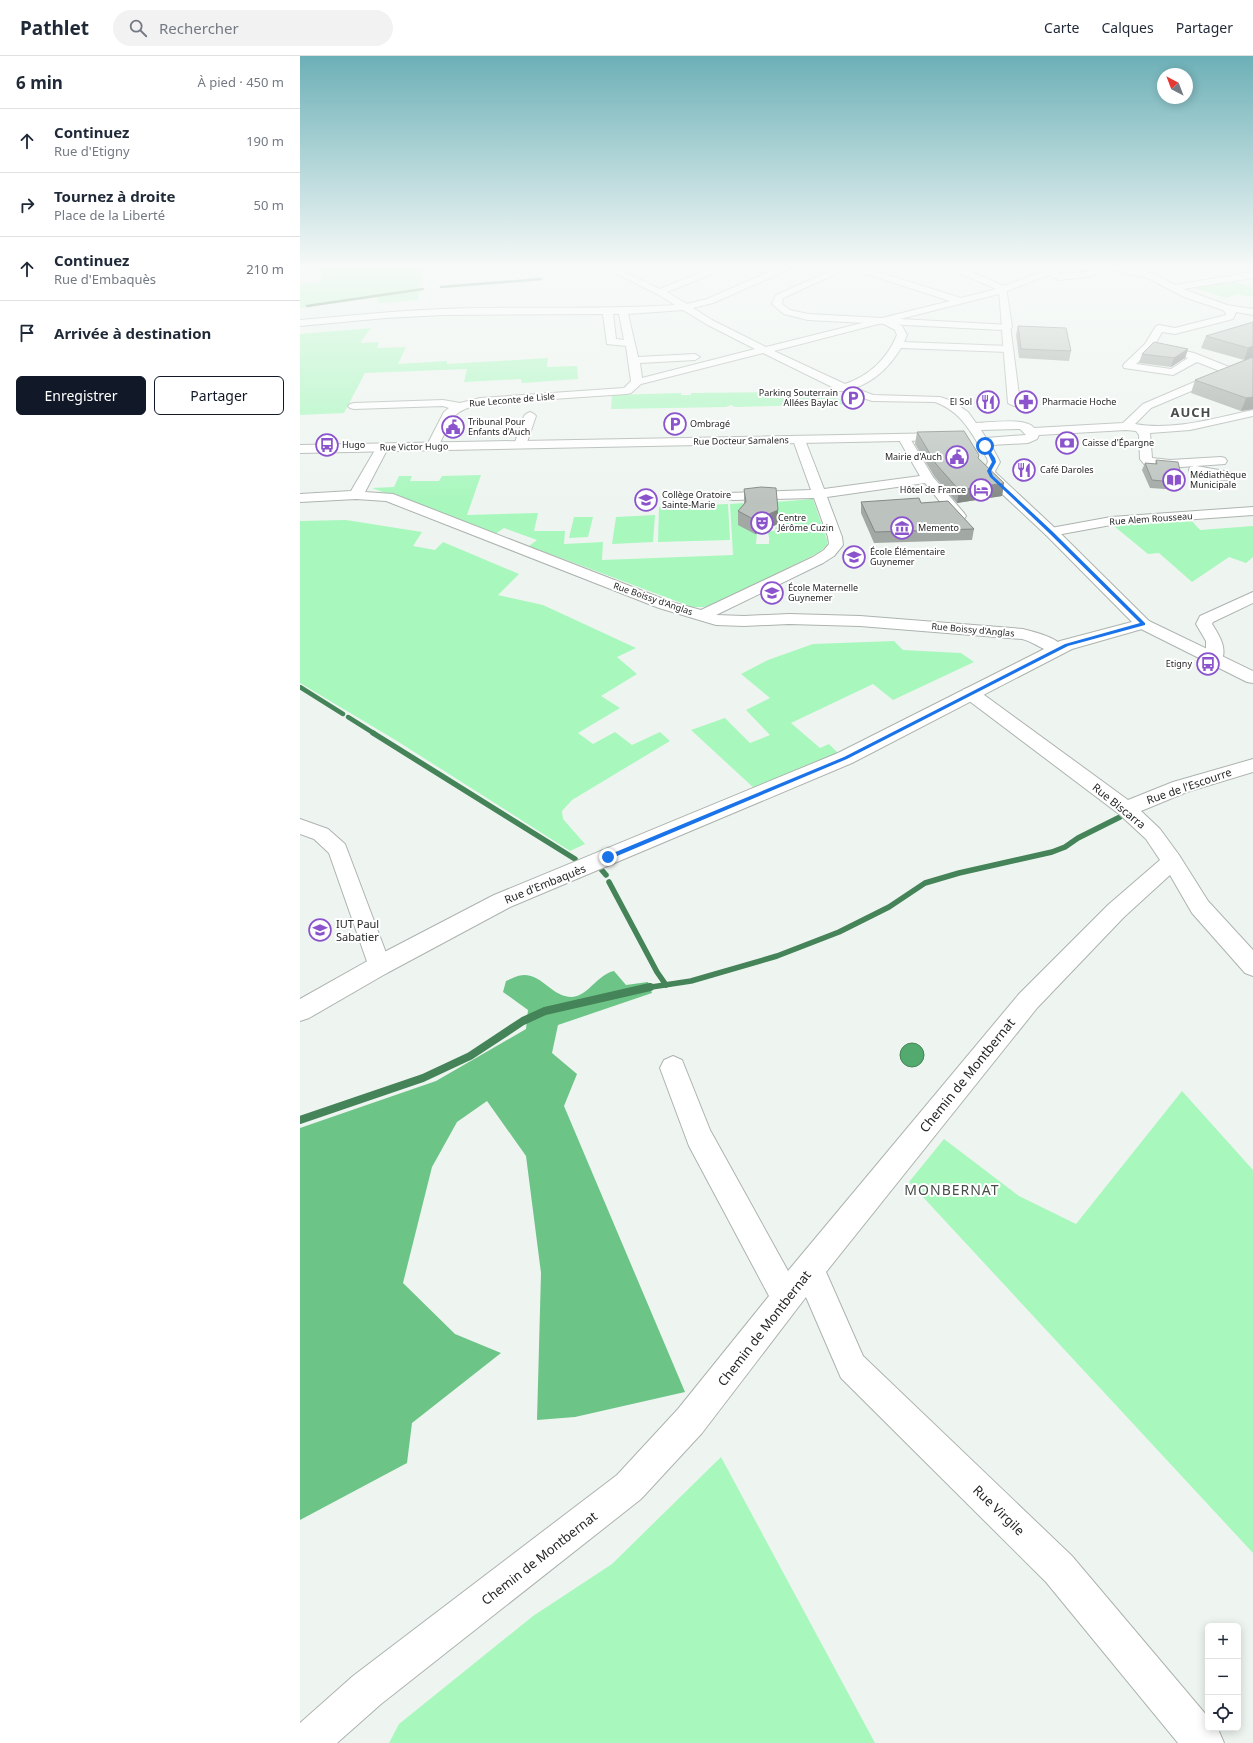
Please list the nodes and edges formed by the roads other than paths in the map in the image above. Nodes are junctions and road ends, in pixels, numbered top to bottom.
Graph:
1 (631, 346) edge
2 (756, 346) edge
3 (783, 346) edge
4 (899, 346) edge
5 (937, 346) edge
6 (1008, 346) edge
7 (1149, 346) joint
8 (1008, 349) junction
9 (765, 350) junction
10 (748, 354) junction
11 (1196, 358) junction
12 (634, 360) junction
13 (1253, 361) edge
14 (1229, 371) junction
15 (637, 382) junction
16 (830, 389) dead end
17 (846, 389) junction
18 (354, 406) dead end
19 (460, 406) junction
20 (1253, 413) edge
21 (530, 416) dead end
22 (1126, 426) junction
23 (1027, 429) junction
24 (1143, 432) junction
25 (972, 435) junction
26 (904, 438) junction
27 (521, 440) junction
28 (799, 440) junction
29 (504, 446) joint
30 (432, 447) junction
31 (382, 448) junction
32 (300, 449) edge
33 (1221, 461) dead end
34 (1178, 464) junction
35 (1230, 476) dead end
36 (928, 479) junction
37 (820, 494) junction
38 (356, 495) junction
39 (733, 496) dead end
40 (300, 498) edge
41 (1253, 511) edge
42 (959, 516) edge
43 (1051, 532) junction
44 (1253, 597) edge
45 (702, 616) junction
46 (1143, 624) junction
47 (1058, 649) junction
48 (1214, 659) junction
49 (1253, 678) edge
50 (970, 693) junction
51 (1253, 765) edge
52 (1126, 809) junction
53 (300, 826) edge
54 (1172, 861) junction
55 (379, 966) junction
56 (1253, 966) edge
57 (300, 1011) edge
58 (673, 1068) dead end
59 (810, 1269) junction
60 (787, 1299) junction
61 (307, 1743) edge
62 (1204, 1743) edge

1 - 12 street
2 - 9 street
3 - 9 street
4 - 17 street
5 - 8 street
6 - 8 street
7 - 11 street
7 - 11 street
8 - 23 street
9 - 10 street
9 - 17 street
10 - 12 street
10 - 15 street
11 - 14 street
12 - 15 street
13 - 14 street
14 - 22 street
15 - 19 street, Rue Leconte de Lisle
16 - 17 street
17 - 25 street
18 - 19 street
19 - 30 street, Rue Leconte de Lisle
20 - 24 street
21 - 27 street
22 - 23 street
22 - 24 street
23 - 25 street
23 - 25 street
24 - 34 street
25 - 26 street, Rue Docteur Samalens
25 - 43 street
26 - 28 street, Rue Docteur Samalens
26 - 36 street
27 - 28 street, Rue Docteur Samalens
27 - 29 street, Rue Docteur Samalens
28 - 37 street
29 - 30 street, Rue Victor Hugo
30 - 31 street, Rue Victor Hugo
31 - 32 street, Rue Victor Hugo
31 - 38 street
33 - 34 street
34 - 35 street
36 - 37 street
36 - 42 street
37 - 39 street
37 - 45 street
38 - 40 street, Rue Boissy d'Anglas
38 - 45 street, Rue Boissy d'Anglas
41 - 43 street, Rue Alem Rousseau
43 - 46 street
44 - 48 street
45 - 47 street, Rue Boissy d'Anglas
46 - 47 street, Rue d'Embaquès
46 - 48 street
47 - 50 street, Rue d'Embaquès
48 - 49 street
50 - 52 street, Rue Biscarra
50 - 55 street, Rue d'Embaquès
51 - 52 street, Rue de l'Escourre
52 - 54 street, Rue Biscarra
53 - 55 street
54 - 56 street, Rue Biscarra
54 - 59 street, Chemin de Montbernat
55 - 57 street, Rue d'Embaquès
58 - 60 street
59 - 60 street, Chemin de Montbernat
59 - 62 street, Rue Virgile
60 - 61 street, Chemin de Montbernat

